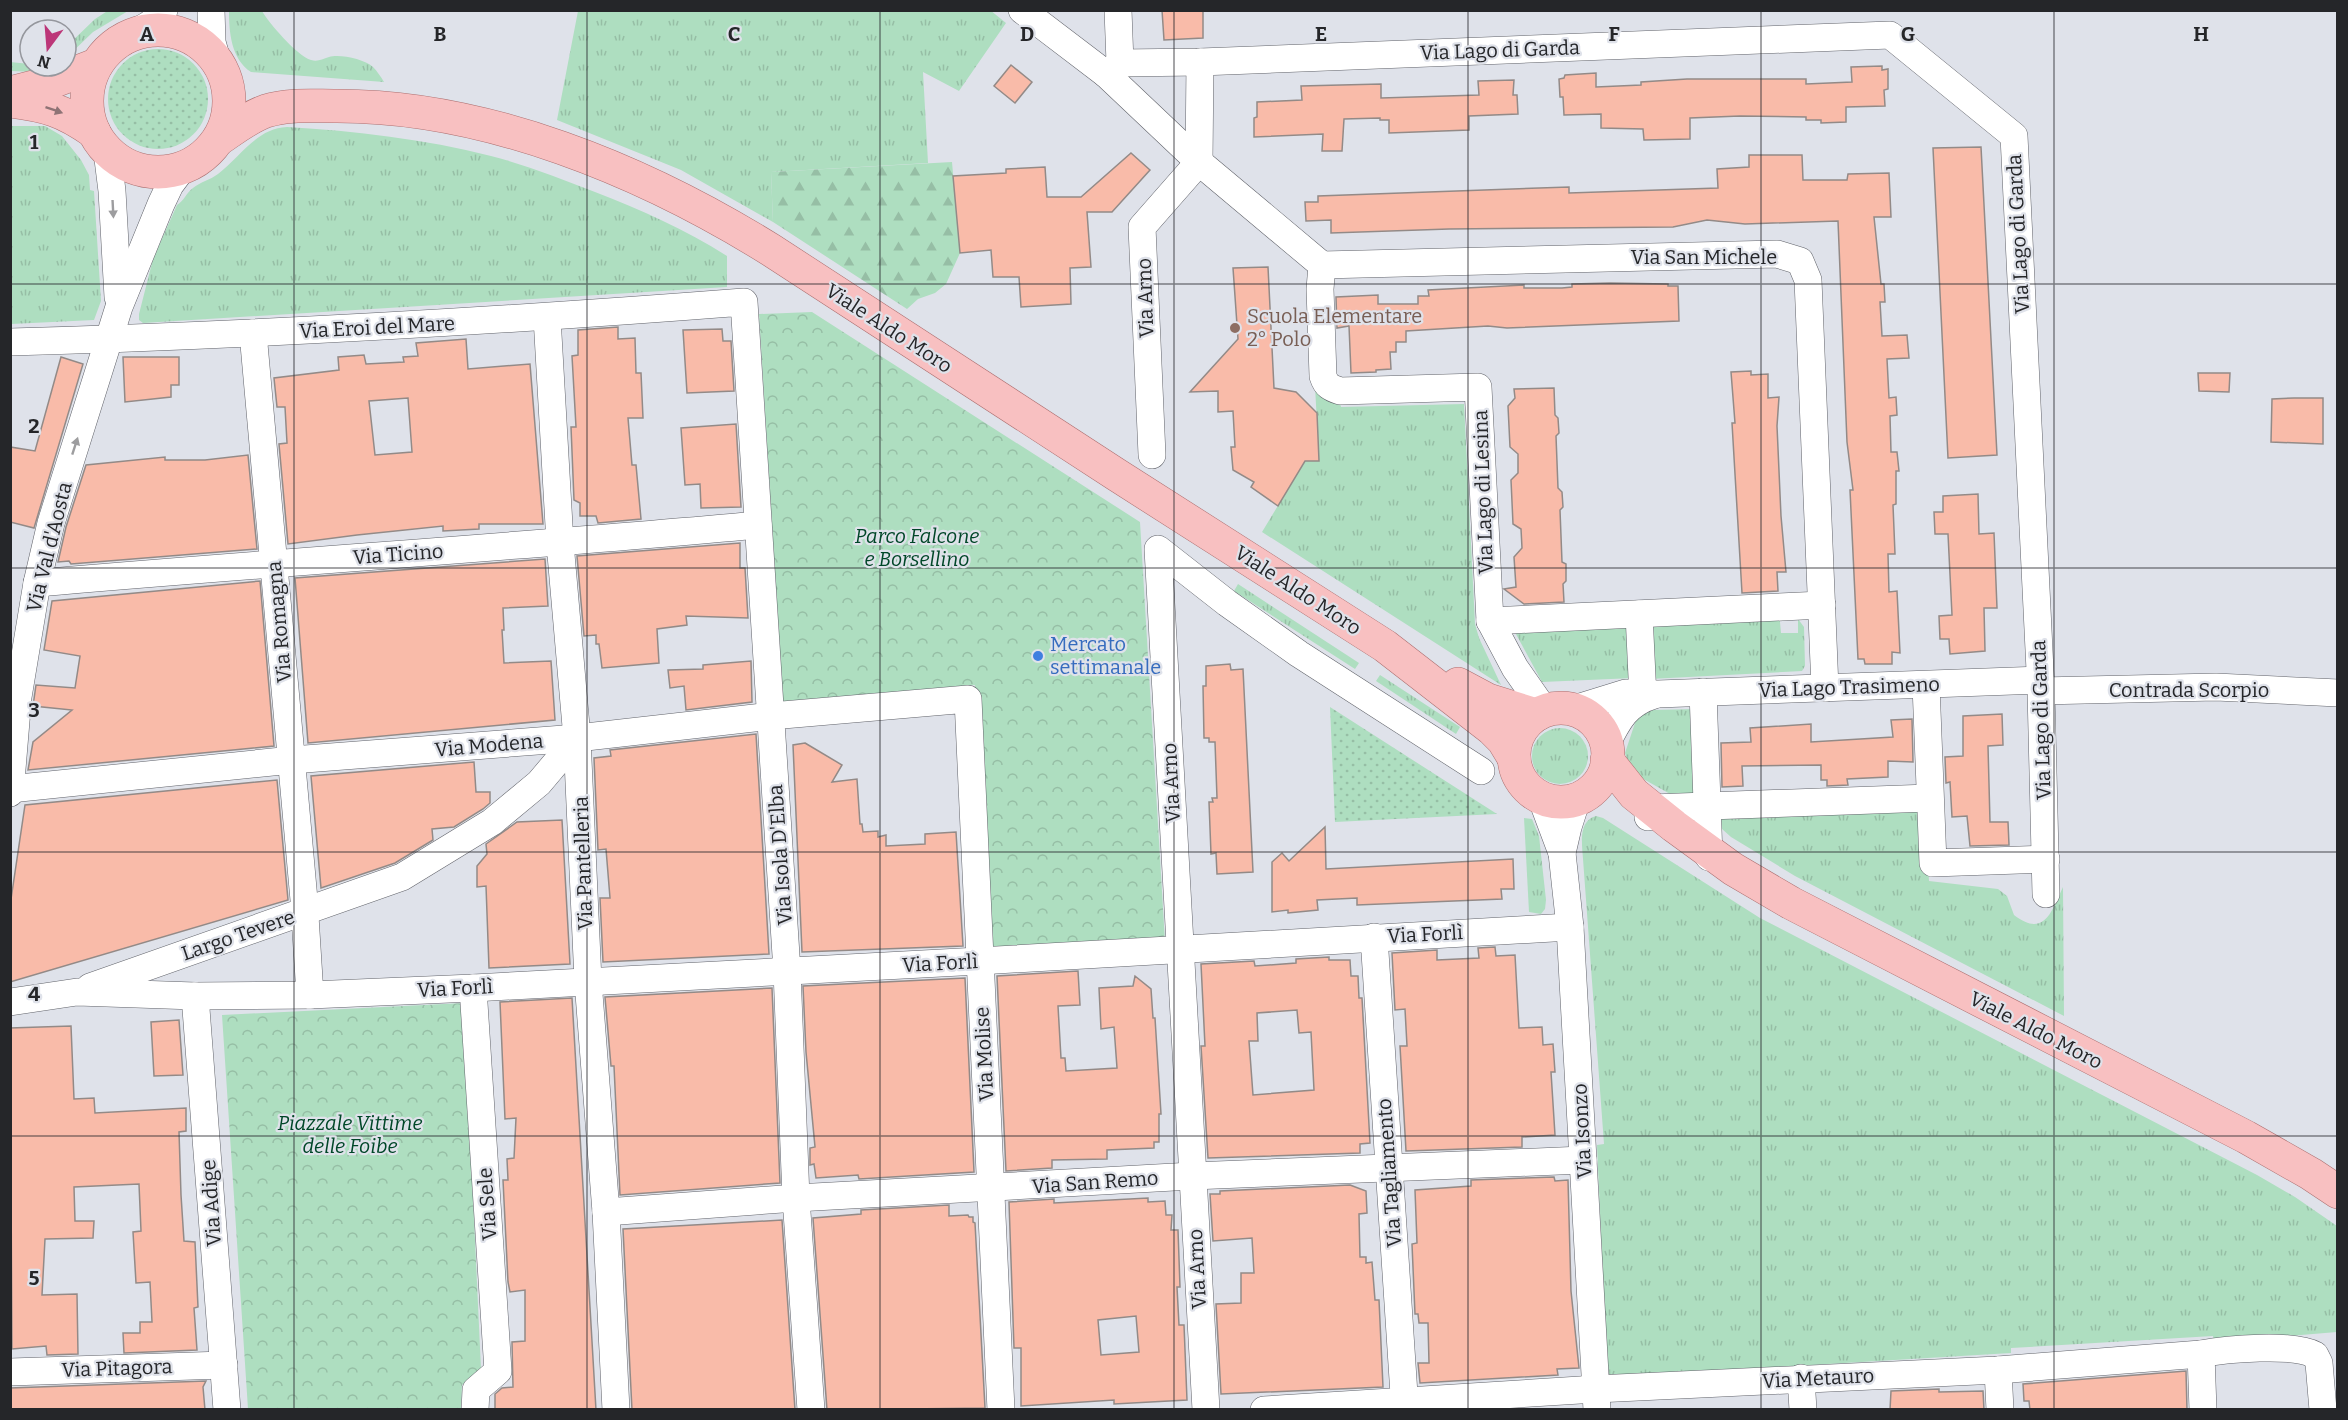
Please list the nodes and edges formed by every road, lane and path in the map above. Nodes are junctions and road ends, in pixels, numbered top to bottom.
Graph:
1 (164, 10) edge
2 (211, 10) edge
3 (1022, 10) edge
4 (1118, 10) edge
5 (134, 34) junction
6 (1200, 62) junction
7 (96, 66) junction
8 (1113, 68) junction
9 (223, 71) junction
10 (10, 93) edge
11 (10, 101) edge
12 (352, 106) junction
13 (219, 139) junction
14 (100, 141) junction
15 (1199, 162) junction
16 (182, 169) junction
17 (1322, 265) junction
18 (744, 302) joint
19 (119, 308) junction
20 (547, 317) junction
21 (254, 333) junction
22 (110, 339) junction
23 (10, 342) edge
24 (1152, 456) dead end
25 (758, 525) junction
26 (560, 543) junction
27 (273, 562) junction
28 (37, 583) junction
29 (1822, 605) junction
30 (1639, 614) junction
31 (1490, 621) junction
32 (1384, 646) junction
33 (1926, 685) junction
34 (2040, 686) junction
35 (1825, 688) junction
36 (1703, 692) junction
37 (2337, 693) edge
38 (1648, 695) junction
39 (968, 699) joint
40 (1551, 712) junction
41 (771, 716) junction
42 (578, 738) junction
43 (1607, 752) junction
44 (1514, 758) junction
45 (292, 760) junction
46 (1481, 771) dead end
47 (11, 791) edge
48 (1582, 796) junction
49 (1541, 798) junction
50 (1929, 798) junction
51 (1707, 807) junction
52 (1649, 815) junction
53 (1562, 853) junction
54 (2046, 859) junction
55 (1717, 860) junction
56 (2046, 894) dead end
57 (304, 912) junction
58 (1570, 927) junction
59 (1374, 937) junction
60 (1180, 949) junction
61 (979, 961) junction
62 (787, 971) junction
63 (588, 981) junction
64 (473, 988) junction
65 (76, 992) junction
66 (310, 994) junction
67 (195, 996) junction
68 (10, 1002) edge
69 (1583, 1160) junction
70 (1388, 1167) junction
71 (1192, 1176) junction
72 (992, 1189) junction
73 (2337, 1192) edge
74 (796, 1198) junction
75 (606, 1212) junction
76 (2201, 1354) junction
77 (224, 1365) junction
78 (1998, 1370) junction
79 (10, 1372) edge
80 (1801, 1378) junction
81 (1596, 1399) edge
82 (1405, 1405) edge
83 (227, 1410) edge
84 (475, 1410) edge
85 (616, 1410) edge
86 (811, 1410) edge
87 (1002, 1410) edge
88 (1206, 1410) edge
89 (1264, 1410) edge
90 (1803, 1410) edge
91 (2000, 1410) edge
92 (2203, 1410) edge
93 (2323, 1410) edge

1 - 5 street
2 - 9 street
3 - 8 street
4 - 8 street
5 - 7 main road
5 - 9 main road
6 - 8 street, Via Lago di Garda
6 - 15 street
6 - 34 street, Via Lago di Garda
7 - 10 main road
7 - 14 main road
8 - 15 street
9 - 12 main road, Viale Aldo Moro
9 - 13 main road, Viale Aldo Moro
11 -> 14 main road, Viale Aldo Moro
12 - 13 main road, Viale Aldo Moro
12 - 32 main road, Viale Aldo Moro
13 - 16 main road, Viale Aldo Moro
14 - 16 main road, Viale Aldo Moro
14 -> 19 street, Via Val d'Aosta
15 - 17 street
15 - 24 street, Via Arno
16 - 19 street, Via Val d'Aosta
17 - 29 street, Via San Michele
17 - 31 street, Via Lago di Lesina
18 - 20 street, Via Eroi del Mare
18 - 25 street, Via Isola D'Elba
19 - 22 street, Via Val d'Aosta
20 - 21 street, Via Eroi del Mare
20 - 26 street, Via Pantelleria
21 - 22 street, Via Eroi del Mare
21 - 27 street, Via Romagna
22 - 23 street, Via Eroi del Mare
28 -> 22 street, Via Val d'Aosta
25 - 26 street, Via Ticino
25 - 41 street, Via Isola D'Elba
26 - 27 street, Via Ticino
26 - 42 street, Via Pantelleria
27 - 28 street, Via Ticino
27 - 45 street, Via Romagna
28 - 47 street, Via Val d'Aosta
29 - 30 street
29 - 35 street, Via San Michele
30 - 31 street
30 - 38 street
31 - 40 street, Via Lago di Lesina
32 - 40 main road, Viale Aldo Moro
32 - 44 main road, Viale Aldo Moro
33 - 34 street, Via Lago Trasimeno
33 - 35 street, Via Lago Trasimeno
33 - 50 street
34 - 37 street, Contrada Scorpio
34 - 54 street, Via Lago di Garda
35 - 36 street, Via Lago Trasimeno
36 - 38 street, Via Lago Trasimeno
36 - 51 street
38 - 40 street, Via Lago Trasimeno
38 - 43 street
39 - 41 street, Via Modena
39 - 61 street, Via Molise
40 - 43 main road, Viale Aldo Moro
40 - 44 main road
41 - 42 street, Via Modena
41 - 62 street, Via Isola D'Elba
42 - 45 street, Via Modena
42 - 57 street
42 - 63 street, Via Pantelleria
43 - 48 main road
43 - 52 main road, Viale Aldo Moro
44 - 49 main road, Viale Aldo Moro
45 - 47 street, Via Modena
45 - 57 street, Via Romagna
46 - 60 street, Via Arno
48 - 49 main road, Viale Aldo Moro
48 - 52 main road, Viale Aldo Moro
48 - 53 street
49 - 53 street
50 - 51 street
50 - 54 street
51 - 52 street
51 - 55 street
52 - 55 main road, Viale Aldo Moro
53 - 58 street, Via Isonzo
54 - 56 street, Via Lago di Garda
55 - 73 main road, Viale Aldo Moro
57 - 65 street, Largo Tevere
57 - 66 street, Largo Tevere
58 - 59 street, Via Forlì
58 - 69 street, Via Isonzo
59 - 60 street, Via Forlì
59 - 70 street, Via Tagliamento
60 - 61 street, Via Forlì
60 - 71 street, Via Arno
61 - 62 street, Via Forlì
61 - 72 street, Via Molise
62 - 63 street, Via Forlì
62 - 74 street, Via Isola D'Elba
63 - 64 street, Via Forlì
63 - 75 street, Via Pantelleria
64 - 66 street, Via Forlì
64 - 84 street, Via Sele
65 - 67 street, Largo Tevere
65 - 68 street, Largo Tevere
66 - 67 street, Largo Tevere
67 - 77 street, Via Adige
69 - 70 street, Via San Remo
69 - 81 street, Via Isonzo
70 - 71 street, Via San Remo
70 - 82 street, Via Tagliamento
71 - 72 street, Via San Remo
71 - 88 street, Via Arno
72 - 74 street, Via San Remo
72 - 87 street, Via Molise
74 - 75 street, Via San Remo
74 - 86 street, Via Isola D'Elba
75 - 85 street, Via Pantelleria
76 - 78 street, Via Metauro
76 - 92 street
76 - 93 street, Via Metauro
77 - 79 street, Via Pitagora
77 - 83 street, Via Adige
78 - 80 street, Via Metauro
78 - 91 street
80 - 81 street, Via Metauro
80 - 90 street
81 - 82 street, Via Metauro
82 - 89 street, Via Metauro

